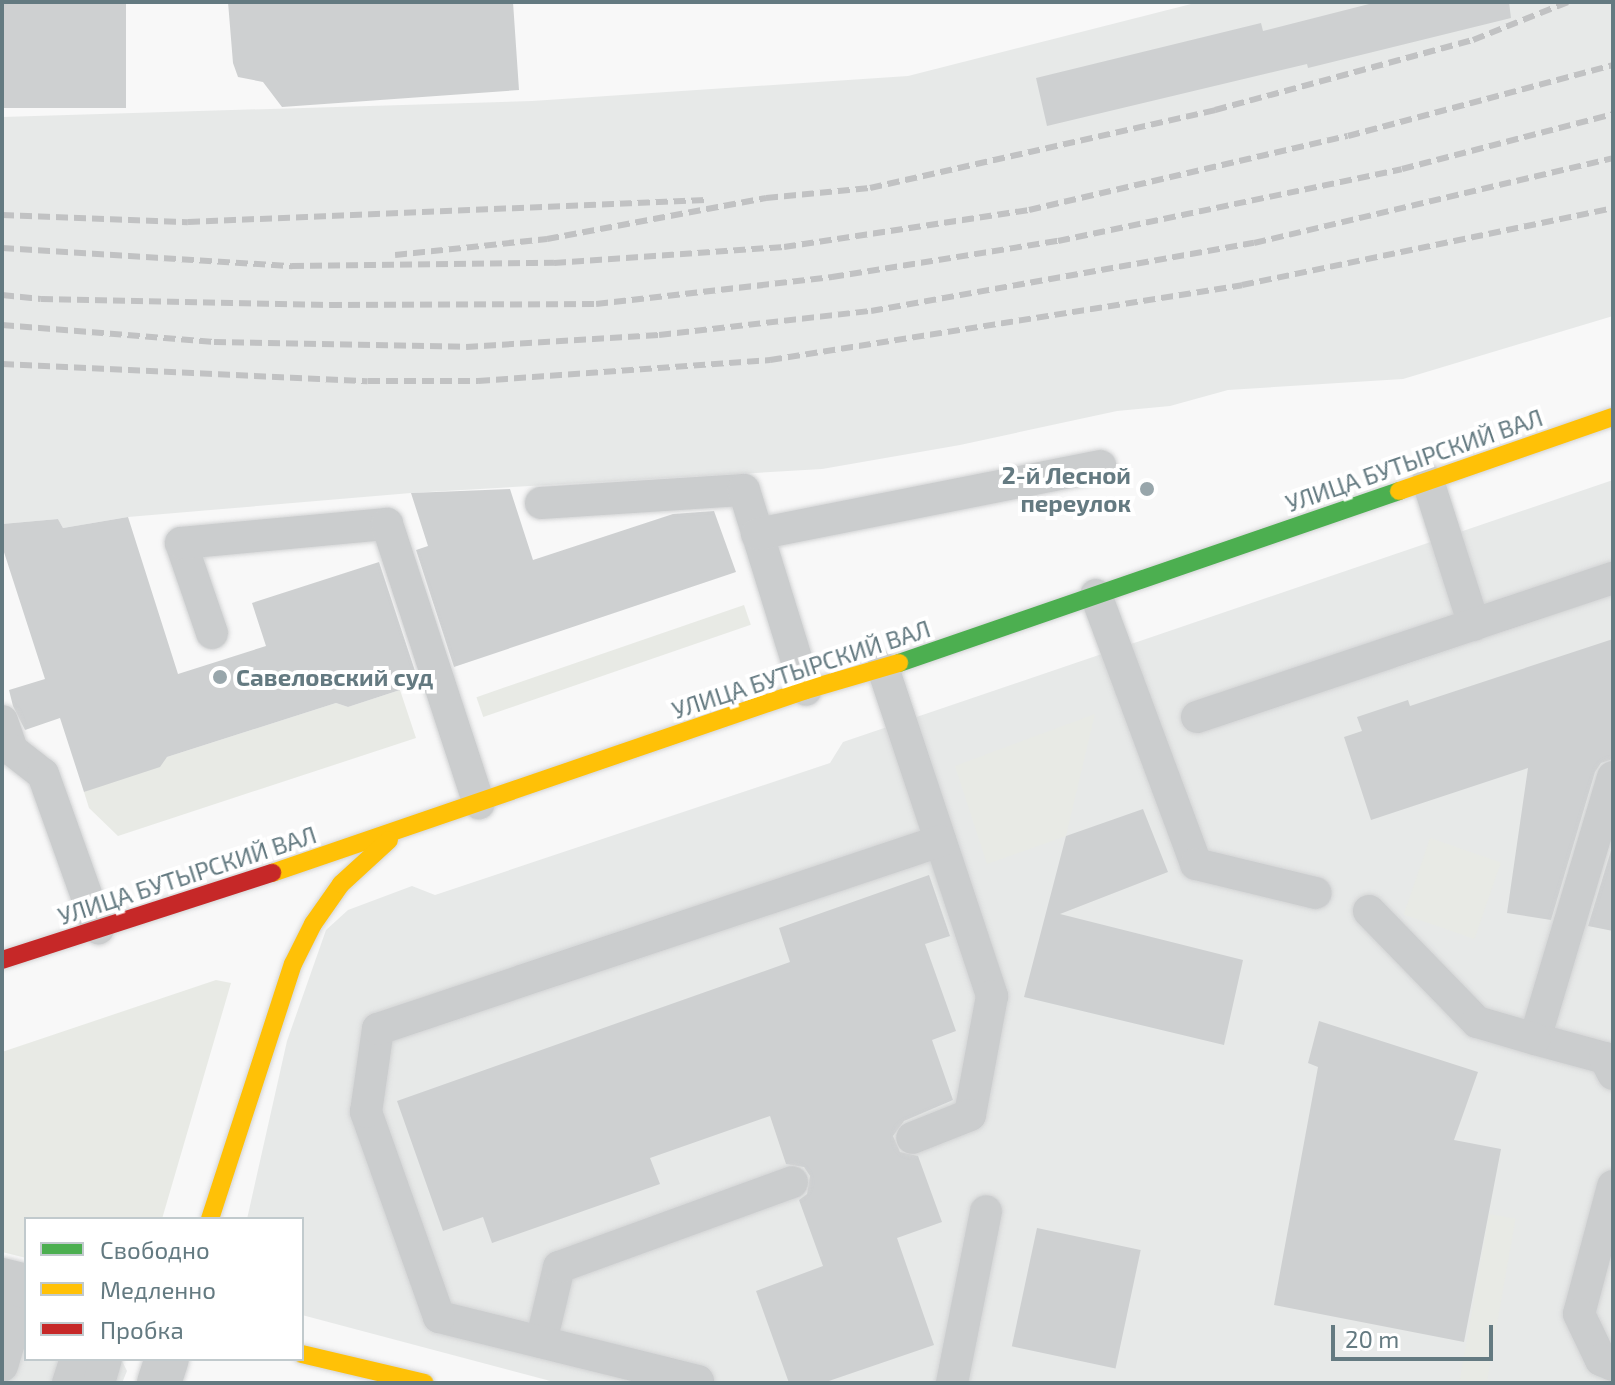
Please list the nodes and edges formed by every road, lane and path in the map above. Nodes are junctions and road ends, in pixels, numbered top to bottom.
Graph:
1 (1613, 417) edge
2 (1100, 466) dead end
3 (1428, 481) junction
4 (541, 503) dead end
5 (757, 534) junction
6 (1613, 578) edge
7 (1096, 595) junction
8 (1474, 625) junction
9 (212, 633) dead end
10 (883, 668) junction
11 (806, 690) junction
12 (1197, 717) dead end
13 (2, 721) edge
14 (1613, 777) edge
15 (479, 803) junction
16 (400, 831) junction
17 (940, 841) junction
18 (1316, 893) dead end
19 (1369, 911) dead end
20 (98, 928) junction
21 (2, 960) edge
22 (1535, 1039) junction
23 (1613, 1074) edge
24 (912, 1138) dead end
25 (792, 1182) dead end
26 (1613, 1186) edge
27 (986, 1211) dead end
28 (211, 1217) edge
29 (2, 1280) edge
30 (24, 1286) edge
31 (24, 1293) edge
32 (541, 1342) junction
33 (304, 1354) edge
34 (75, 1361) edge
35 (105, 1361) edge
36 (166, 1361) edge
37 (1613, 1365) edge
38 (2, 1366) edge
39 (698, 1381) dead end
40 (68, 1383) edge
41 (99, 1383) edge
42 (159, 1383) edge
43 (425, 1383) edge
44 (952, 1383) edge

1 - 3 street, УЛИЦА БУТЫРСКИЙ ВАЛ
2 - 5 lane
3 - 7 street, УЛИЦА БУТЫРСКИЙ ВАЛ
3 - 8 lane
4 - 5 lane
5 - 11 lane
6 - 8 lane
7 - 10 street, УЛИЦА БУТЫРСКИЙ ВАЛ
7 - 18 lane
8 - 12 lane
9 - 15 lane
10 - 11 street, УЛИЦА БУТЫРСКИЙ ВАЛ
10 - 17 lane
11 - 15 street, УЛИЦА БУТЫРСКИЙ ВАЛ
13 - 20 lane
14 - 22 lane
15 - 16 street, УЛИЦА БУТЫРСКИЙ ВАЛ
16 - 20 street, УЛИЦА БУТЫРСКИЙ ВАЛ
16 - 28 street
17 - 24 lane
17 - 32 lane
19 - 22 lane
20 - 21 street, УЛИЦА БУТЫРСКИЙ ВАЛ
22 - 23 lane
25 - 32 lane
26 - 37 lane
27 - 44 lane
29 - 30 street
31 - 38 lane
32 - 39 lane
33 - 43 street
34 - 40 lane
35 - 41 lane
36 - 42 street

